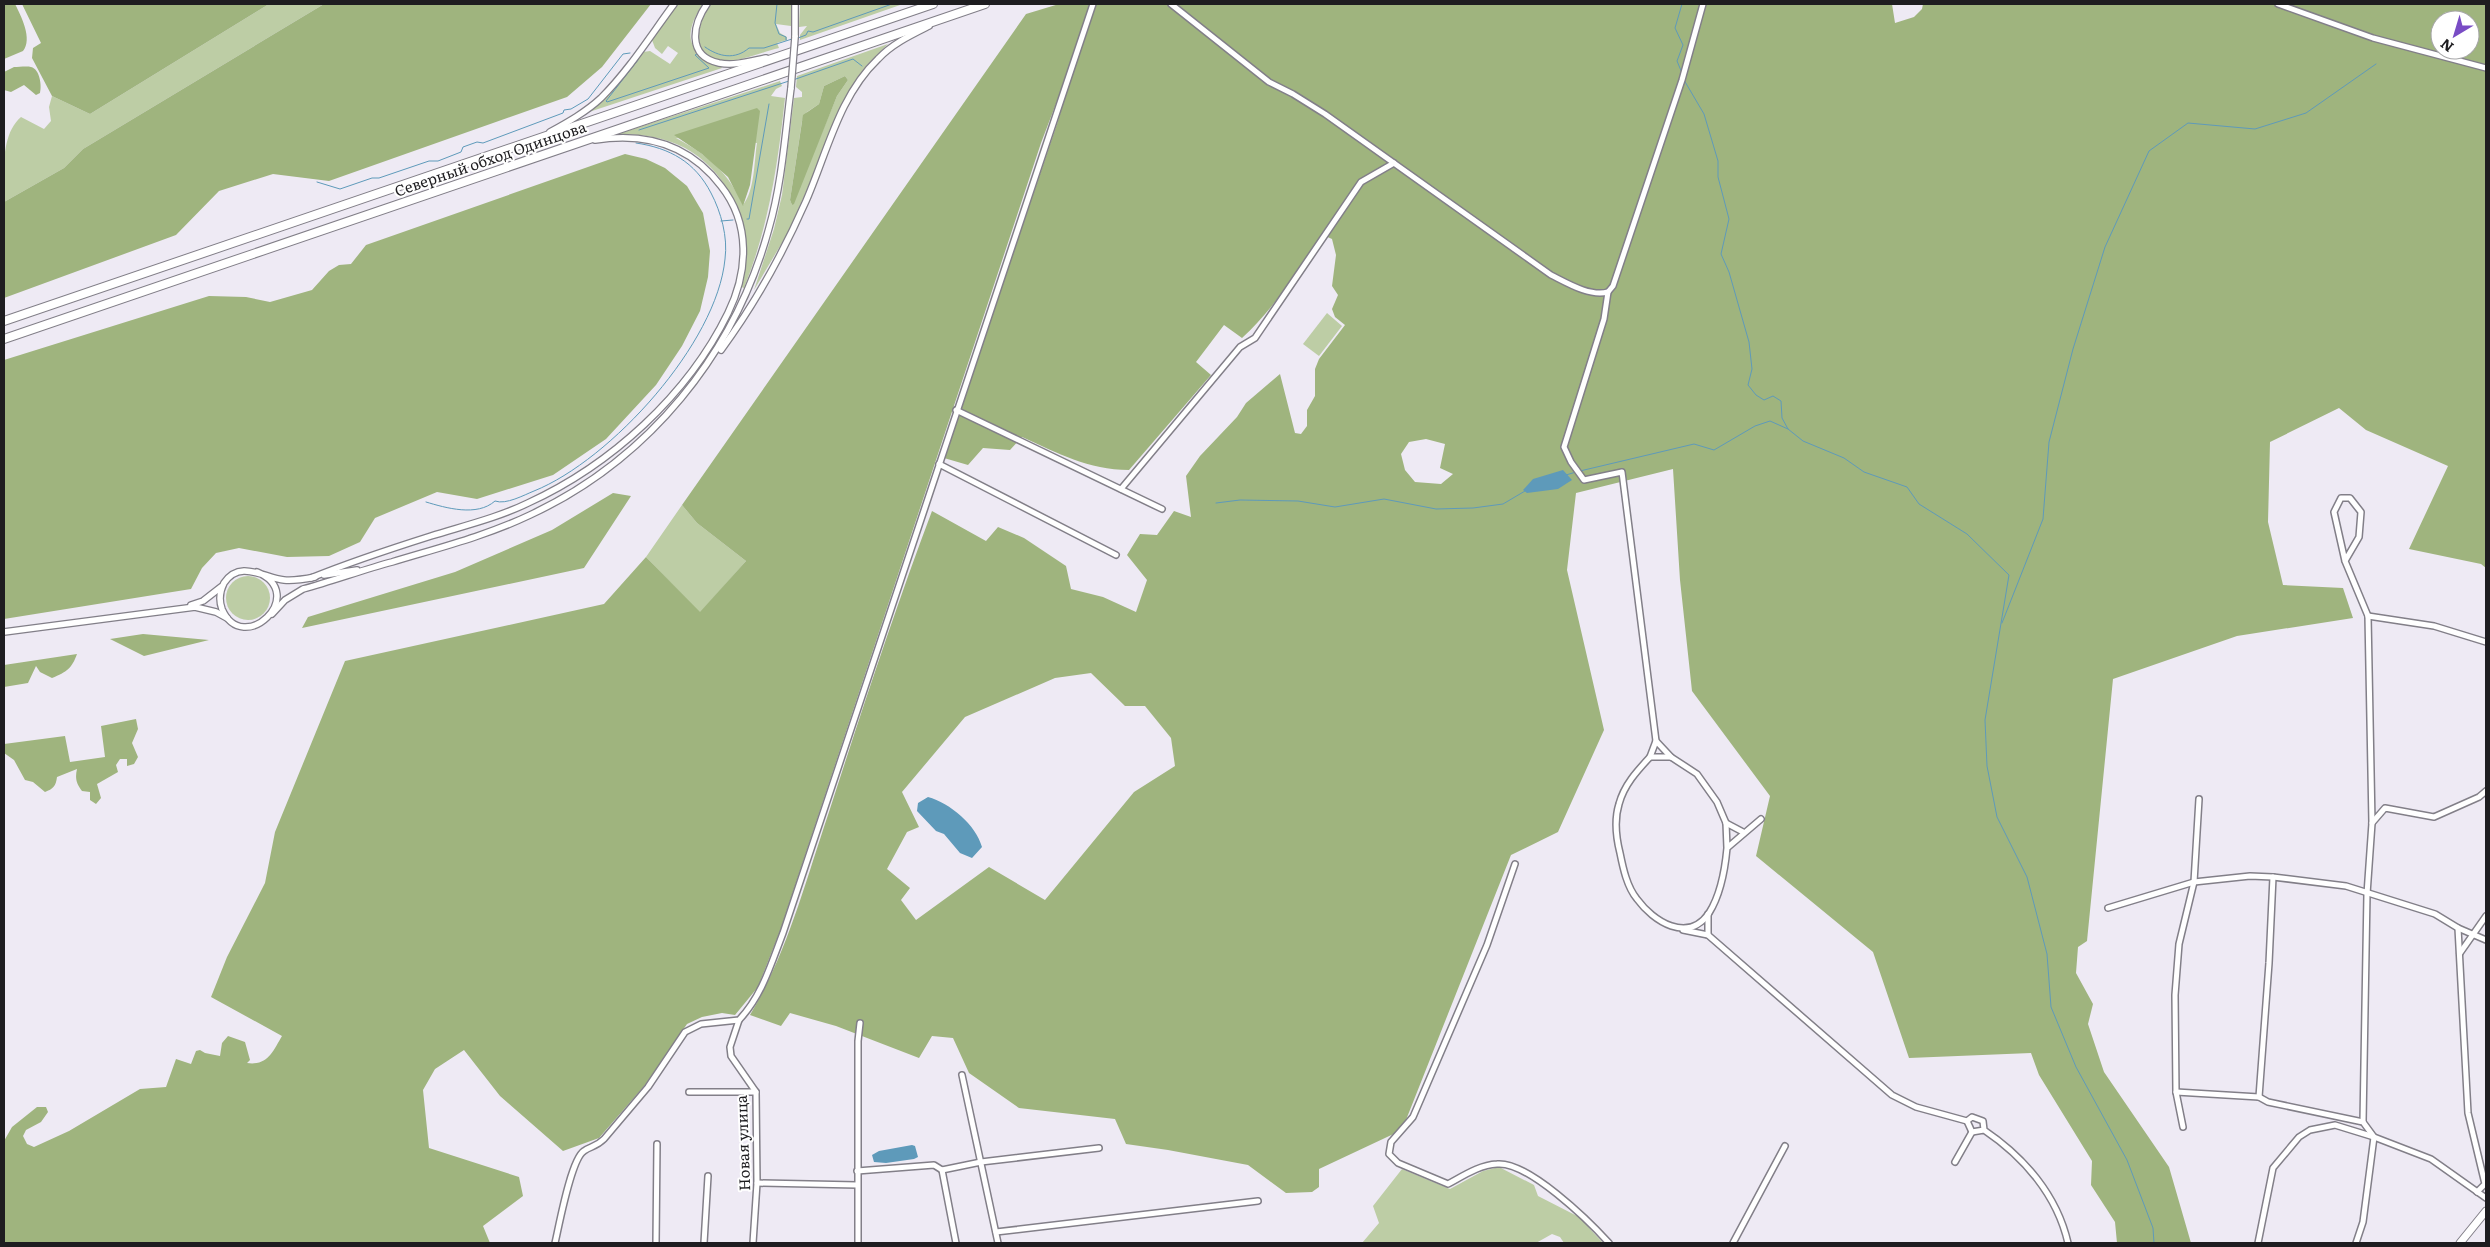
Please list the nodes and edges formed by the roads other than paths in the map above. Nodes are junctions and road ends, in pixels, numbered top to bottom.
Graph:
1 (674, 4) edge
2 (707, 4) edge
3 (794, 4) edge
4 (933, 4) edge
5 (985, 4) edge
6 (1093, 4) edge
7 (1171, 4) edge
8 (1703, 4) edge
9 (2278, 4) edge
10 (948, 16) junction
11 (788, 53) junction
12 (2486, 68) edge
13 (536, 140) junction
14 (577, 143) junction
15 (1394, 163) junction
16 (1608, 292) junction
17 (4, 322) edge
18 (4, 339) edge
19 (703, 370) junction
20 (956, 410) junction
21 (939, 464) junction
22 (1121, 489) junction
23 (1162, 509) dead end
24 (1116, 555) dead end
25 (2345, 561) junction
26 (378, 566) junction
27 (257, 572) junction
28 (311, 578) junction
29 (228, 579) junction
30 (175, 609) junction
31 (272, 614) junction
32 (2368, 616) junction
33 (235, 623) junction
34 (4, 632) edge
35 (2486, 642) edge
36 (1656, 741) junction
37 (1650, 757) junction
38 (1671, 757) junction
39 (2486, 792) edge
40 (2198, 799) dead end
41 (1761, 820) dead end
42 (1726, 823) junction
43 (2372, 823) junction
44 (1743, 832) junction
45 (1727, 848) junction
46 (1515, 864) dead end
47 (2273, 877) junction
48 (2194, 882) junction
49 (2367, 894) junction
50 (2108, 908) dead end
51 (1708, 914) junction
52 (2486, 916) edge
53 (2458, 928) junction
54 (1679, 929) junction
55 (2472, 933) junction
56 (1708, 935) junction
57 (2486, 940) edge
58 (2460, 954) junction
59 (739, 1020) junction
60 (860, 1022) dead end
61 (962, 1075) dead end
62 (689, 1092) dead end
63 (756, 1092) junction
64 (2176, 1092) junction
65 (2259, 1097) junction
66 (1967, 1121) junction
67 (2363, 1122) junction
68 (2182, 1126) dead end
69 (1984, 1130) junction
70 (1972, 1132) junction
71 (2374, 1137) junction
72 (658, 1144) dead end
73 (1785, 1146) dead end
74 (1099, 1148) dead end
75 (981, 1162) junction
76 (1955, 1162) dead end
77 (942, 1170) junction
78 (857, 1171) junction
79 (708, 1176) dead end
80 (757, 1183) junction
81 (857, 1185) junction
82 (2477, 1192) junction
83 (2486, 1198) edge
84 (1258, 1201) dead end
85 (2486, 1211) edge
86 (996, 1232) junction
87 (555, 1243) edge
88 (656, 1243) edge
89 (704, 1243) edge
90 (753, 1243) edge
91 (858, 1243) edge
92 (956, 1243) edge
93 (998, 1243) edge
94 (1609, 1243) edge
95 (1732, 1243) edge
96 (2068, 1243) edge
97 (2258, 1243) edge
98 (2356, 1243) edge
99 (2460, 1243) edge

1 - 13 street
2 - 11 street
3 - 19 street, bridge
4 - 11 highway, Северный обход Одинцова
5 - 10 highway, Северный обход Одинцова
6 - 20 street
7 - 15 street
8 - 16 street
9 - 12 street
10 - 14 highway, Северный обход Одинцова
10 - 19 street
11 - 13 highway, Северный обход Одинцова
13 - 17 highway, Северный обход Одинцова
14 - 18 highway, Северный обход Одинцова
14 - 28 street
15 - 16 street
15 - 22 street
16 - 36 street
19 - 26 street
20 - 21 street
20 - 22 street
21 - 24 street
21 - 59 street
22 - 23 street
25 - 25 street
25 - 32 street
26 - 28 street
26 - 31 street
27 - 28 street
27 - 29 street
27 - 31 street
29 - 30 street
29 - 33 street
30 - 33 street
30 - 34 street
31 - 33 street
32 - 35 street
32 - 43 street
36 - 37 street
36 - 38 street
37 - 38 street
37 - 54 street
38 - 42 street
39 - 43 street
40 - 48 street
41 - 44 street
42 - 44 street
42 - 45 street
43 - 49 street
44 - 45 street
45 - 51 street
46 - 94 street
47 - 48 street
47 - 49 street
47 - 65 street
48 - 50 street
48 - 64 street
49 - 53 street
49 - 67 street
51 - 54 street
51 - 56 street
52 - 55 street
53 - 55 street
53 - 58 street
54 - 56 street
55 - 57 street
55 - 58 street
56 - 66 street
58 - 82 street
59 - 63 street, Новая улица
59 - 87 street
60 - 78 street
61 - 75 street
62 - 63 street
63 - 80 street, Новая улица
64 - 65 street
64 - 68 street
65 - 67 street
66 - 69 street
66 - 70 street
67 - 71 street
69 - 70 street
69 - 96 street
70 - 76 street
71 - 82 street
71 - 97 street
71 - 98 street
72 - 88 street
73 - 95 street
74 - 75 street
75 - 77 street
75 - 86 street
77 - 78 street
77 - 92 street
78 - 81 street
79 - 89 street
80 - 81 street
80 - 90 street, Новая улица
81 - 91 street
82 - 83 street
84 - 86 street
85 - 99 main road
86 - 93 street

